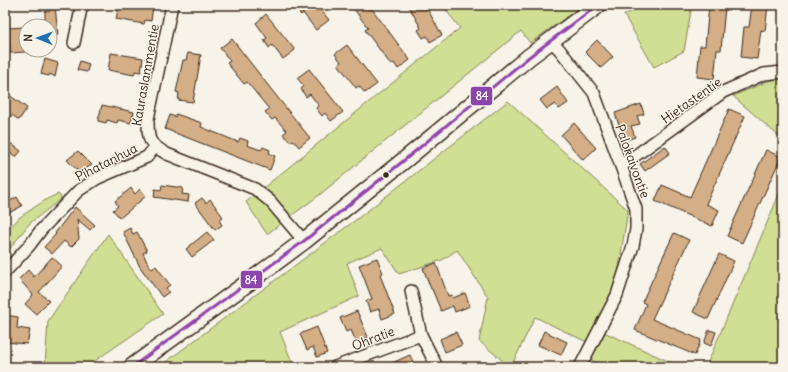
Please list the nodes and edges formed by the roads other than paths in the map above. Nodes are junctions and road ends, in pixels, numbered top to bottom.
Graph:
1 (84, 5) edge
2 (172, 5) edge
3 (598, 5) edge
4 (551, 41) junction
5 (74, 43) dead end
6 (783, 72) edge
7 (155, 148) junction
8 (621, 166) junction
9 (304, 241) junction
10 (5, 272) edge
11 (411, 291) dead end
12 (421, 334) junction
13 (132, 367) edge
14 (335, 367) edge
15 (437, 367) edge
16 (580, 367) edge

1 - 5 street
2 - 7 street, Kauraslammentie
3 - 4 main road
4 - 8 street, Palokaivontie
4 - 9 main road
6 - 8 street, Hietastentie
7 - 9 street
7 - 10 street, Pihatanhua
8 - 16 street, Palokaivontie
9 - 13 main road
11 - 12 street
12 - 14 street, Ohratie
12 - 15 street

